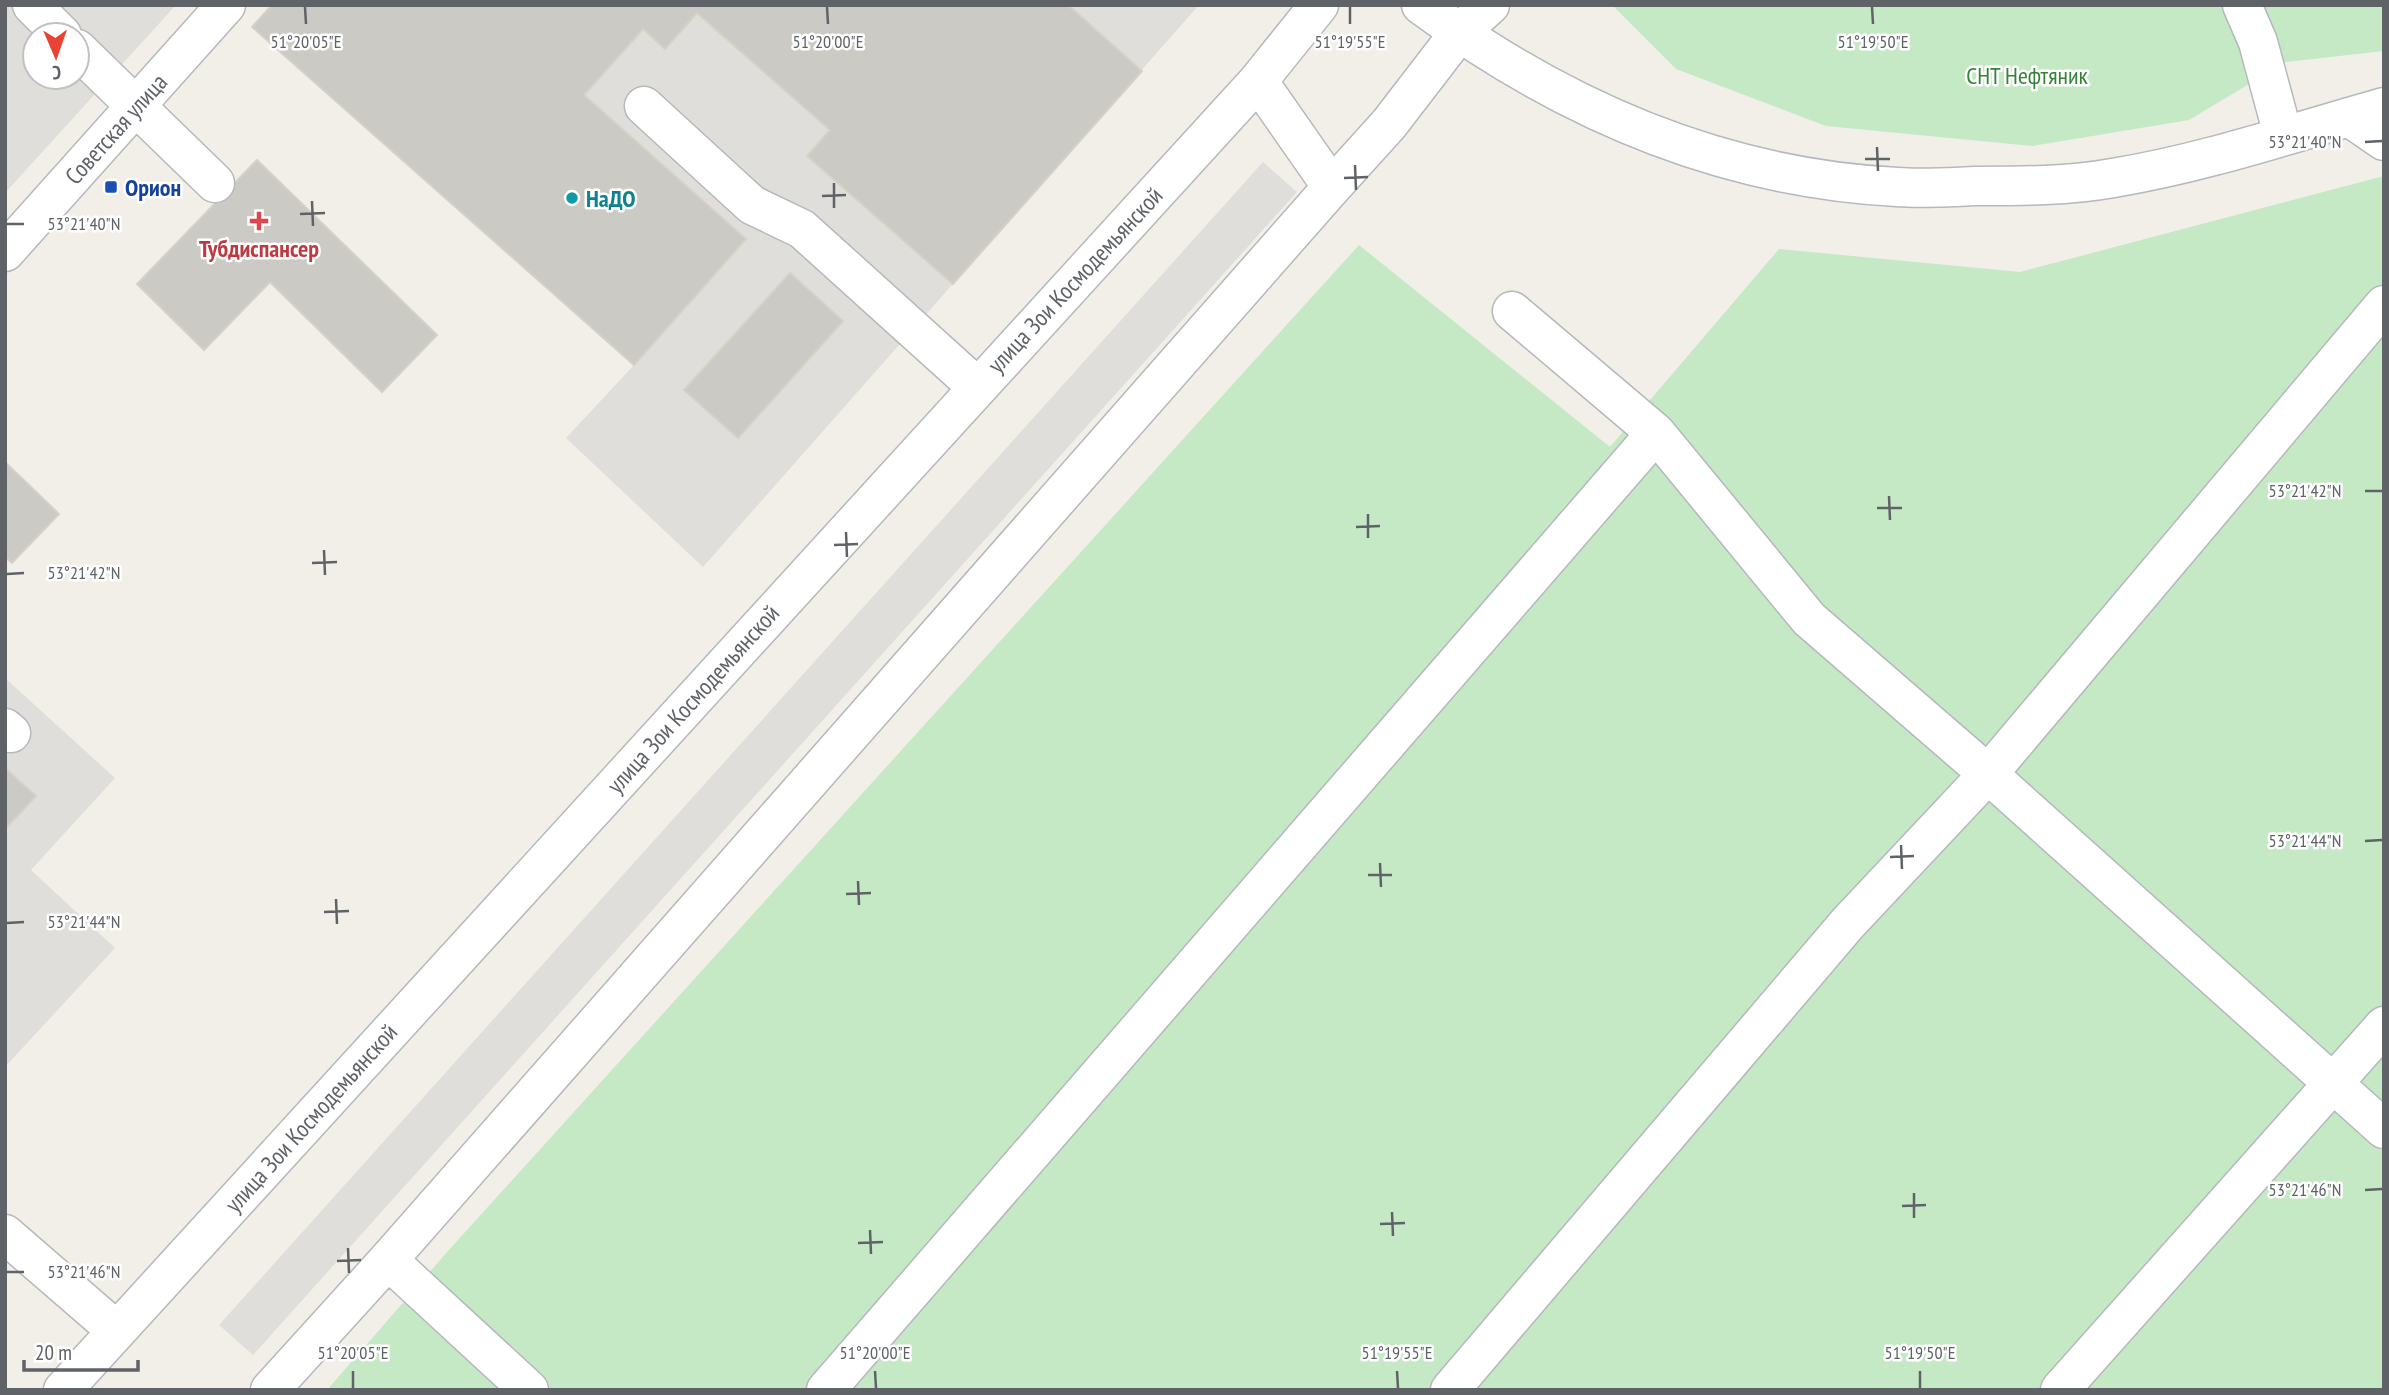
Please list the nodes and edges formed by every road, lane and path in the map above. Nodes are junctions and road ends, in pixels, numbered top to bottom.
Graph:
1 (32, 5) edge
2 (226, 5) edge
3 (1320, 5) edge
4 (1421, 5) edge
5 (1490, 5) edge
6 (2242, 5) edge
7 (48, 21) edge
8 (1459, 33) junction
9 (91, 63) edge
10 (1258, 81) junction
11 (644, 106) dead end
12 (136, 107) junction
13 (2367, 112) edge
14 (2283, 135) junction
15 (2384, 141) edge
16 (215, 183) dead end
17 (1332, 187) junction
18 (5, 252) edge
19 (2384, 305) edge
20 (1512, 311) dead end
21 (977, 387) junction
22 (1656, 433) junction
23 (1988, 774) junction
24 (2384, 1026) edge
25 (2333, 1086) junction
26 (2384, 1129) edge
27 (5, 1234) edge
28 (388, 1260) junction
29 (117, 1331) junction
30 (63, 1390) edge
31 (270, 1390) edge
32 (529, 1390) edge
33 (826, 1390) edge
34 (1450, 1390) edge
35 (2060, 1390) edge

1 - 7 street
2 - 12 street, Советская улица
3 - 10 street, улица Зои Космодемьянской
4 - 8 street
5 - 8 street
6 - 14 street
8 - 14 street
8 - 17 street
9 - 12 street
10 - 17 street
10 - 21 street, улица Зои Космодемьянской
11 - 21 street
12 - 16 street
12 - 18 street, Советская улица
13 - 14 street
13 - 15 street
17 - 28 street
19 - 23 street
20 - 22 street
21 - 29 street, улица Зои Космодемьянской
22 - 23 street
22 - 33 street
23 - 25 street
23 - 34 street
24 - 25 street
25 - 26 street
25 - 35 street
27 - 29 street
28 - 31 street
28 - 32 street
29 - 30 street, улица Зои Космодемьянской

